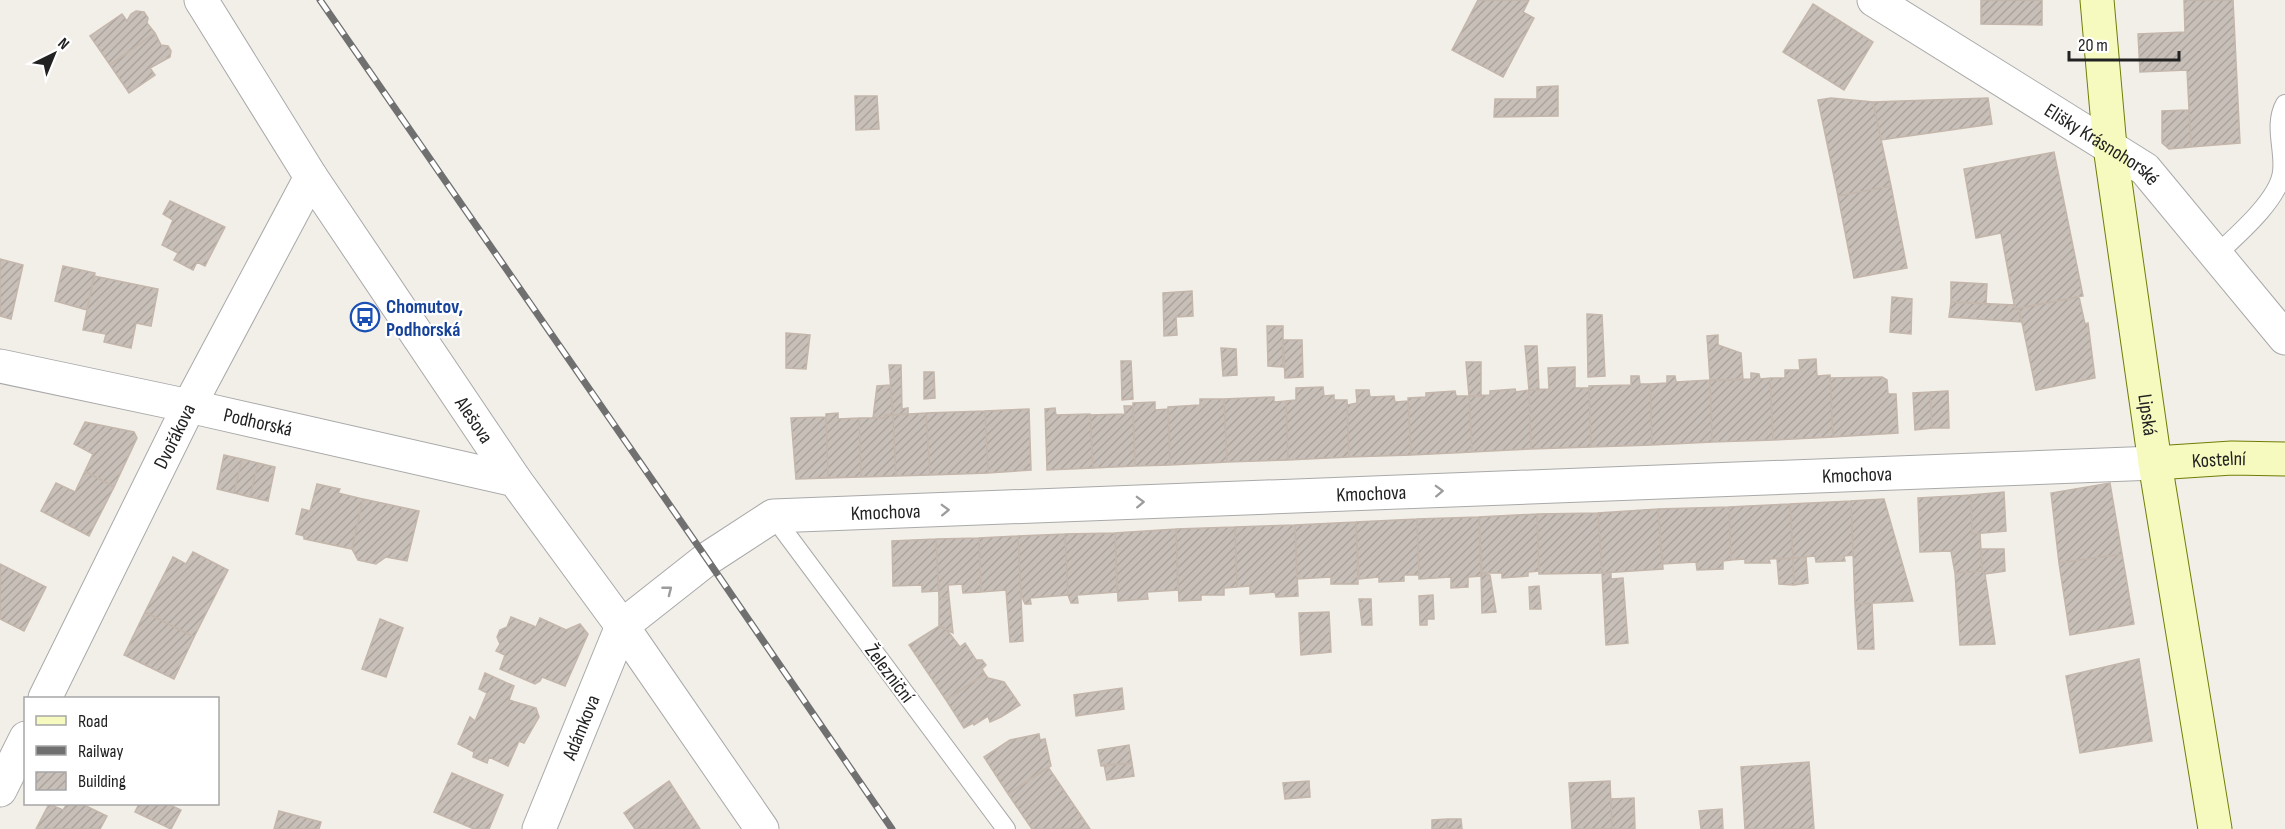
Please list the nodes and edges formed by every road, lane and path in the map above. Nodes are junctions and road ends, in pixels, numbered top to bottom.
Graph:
1 (201, 0) edge
2 (1874, 0) edge
3 (2097, 0) edge
4 (2285, 104) edge
5 (2110, 147) junction
6 (311, 177) junction
7 (2216, 255) junction
8 (2285, 339) edge
9 (0, 366) edge
10 (189, 406) junction
11 (2285, 459) edge
12 (2155, 463) junction
13 (515, 480) junction
14 (773, 516) junction
15 (622, 626) junction
16 (46, 697) edge
17 (24, 742) edge
18 (0, 790) edge
19 (539, 829) edge
20 (762, 829) edge
21 (1006, 829) edge
22 (2215, 829) edge

1 - 6 street, Alešova
2 - 5 street, Elišky Krásnohorské
3 - 5 street, Lipská
4 - 7 lane
5 - 7 street, Elišky Krásnohorské
5 - 12 street, Lipská
6 - 10 street, Dvořákova
6 - 13 street, Alešova
7 - 8 street, Elišky Krásnohorské
9 - 10 street, Podhorská
10 - 13 street, Podhorská
10 - 16 street, Dvořákova
11 - 12 street, Kostelní
14 -> 12 street, Kmochova
12 - 22 street, Lipská
13 - 15 street, Alešova
15 -> 14 street
14 - 21 lane, Železniční
15 - 19 street, Adámkova
15 - 20 street, Alešova
17 - 18 street

